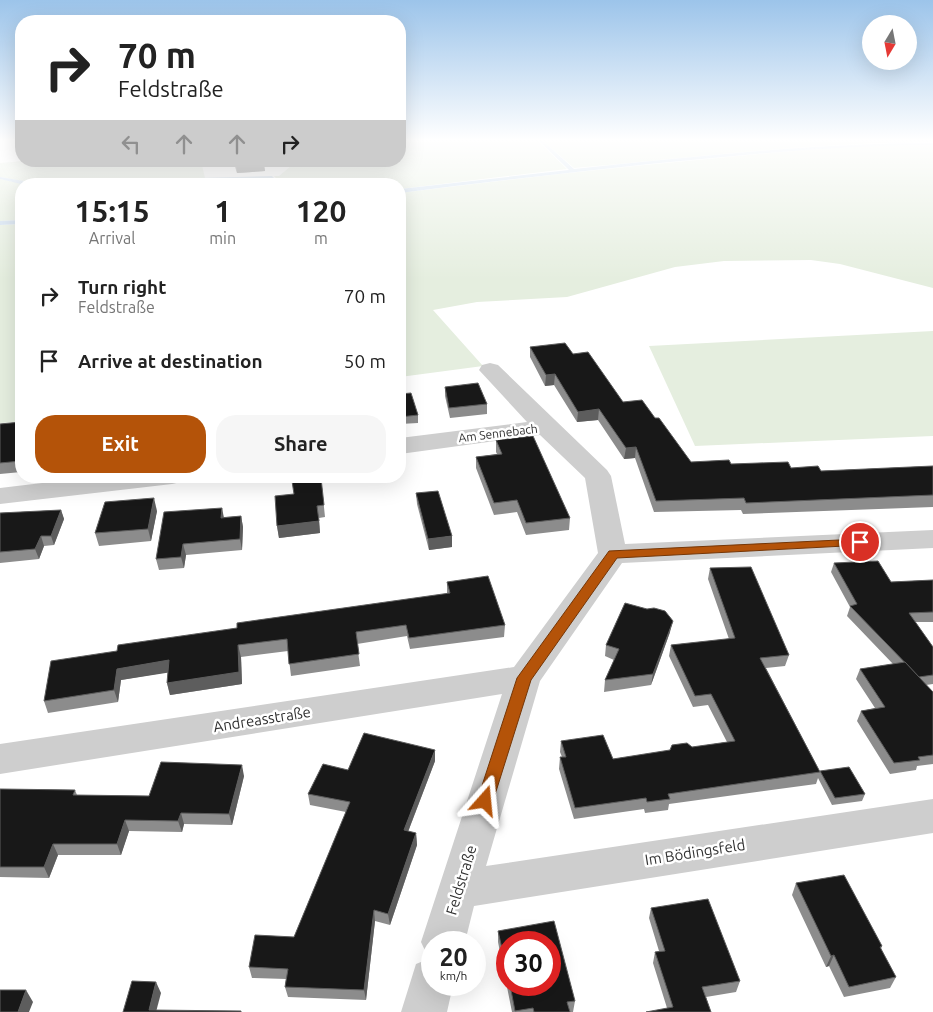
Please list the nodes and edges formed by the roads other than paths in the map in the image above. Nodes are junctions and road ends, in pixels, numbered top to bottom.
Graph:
1 (490, 370) dead end
2 (546, 428) junction
3 (406, 445) edge
4 (112, 483) edge
5 (0, 496) edge
6 (933, 539) edge
7 (613, 554) junction
8 (524, 678) junction
9 (0, 759) edge
10 (933, 816) edge
11 (458, 889) junction
12 (446, 931) edge
13 (428, 996) edge
14 (424, 1012) edge

1 - 2 street, Am Sennebach
2 - 3 street, Am Sennebach
2 - 7 street
4 - 5 street
6 - 7 street
7 - 8 street, Feldstraße
8 - 9 street, Andreasstraße
8 - 11 street, Feldstraße
10 - 11 street, Im Bödingsfeld
11 - 12 street, Feldstraße
13 - 14 street

